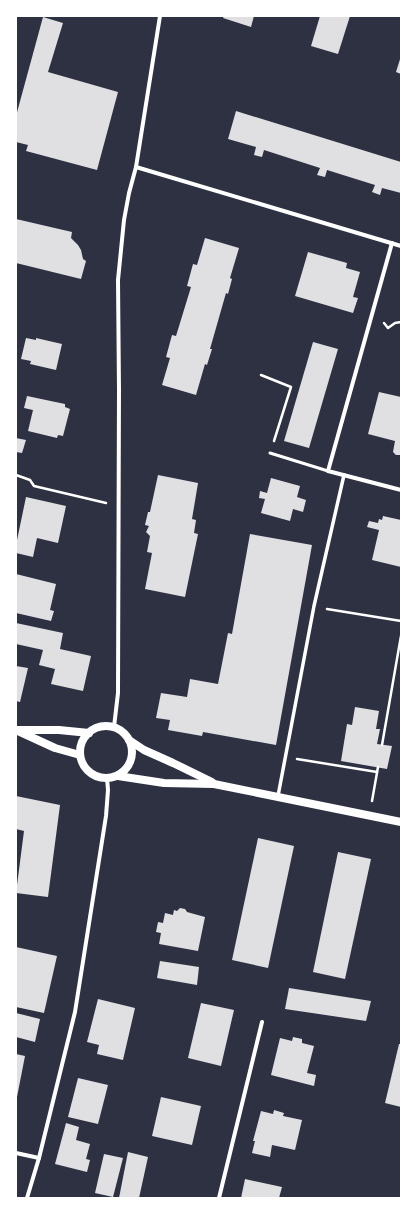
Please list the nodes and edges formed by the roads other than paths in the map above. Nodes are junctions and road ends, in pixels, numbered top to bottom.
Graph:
1 (160, 16) edge
2 (136, 167) junction
3 (392, 243) junction
4 (401, 246) edge
5 (270, 453) road end
6 (328, 471) junction
7 (344, 475) junction
8 (401, 490) edge
9 (114, 727) junction
10 (16, 730) edge
11 (89, 733) junction
12 (129, 740) junction
13 (80, 755) junction
14 (118, 776) junction
15 (107, 778) junction
16 (214, 784) junction
17 (278, 796) junction
18 (401, 822) edge
19 (262, 1022) dead end
20 (16, 1153) edge
21 (39, 1158) junction
22 (26, 1198) edge
23 (219, 1198) edge

1 - 2 street
2 - 3 street
2 - 9 street
3 - 4 street
3 - 6 street
5 - 6 lane
6 - 7 street
7 - 8 street
7 - 17 street
9 - 11 main road
9 - 12 main road
10 - 11 main road
10 - 13 main road
11 - 13 main road
12 - 14 main road
12 - 16 main road
13 - 15 main road
14 - 15 main road
14 - 16 main road
15 - 21 street
16 - 17 main road
17 - 18 main road
19 - 23 street
20 - 21 street
21 - 22 street

